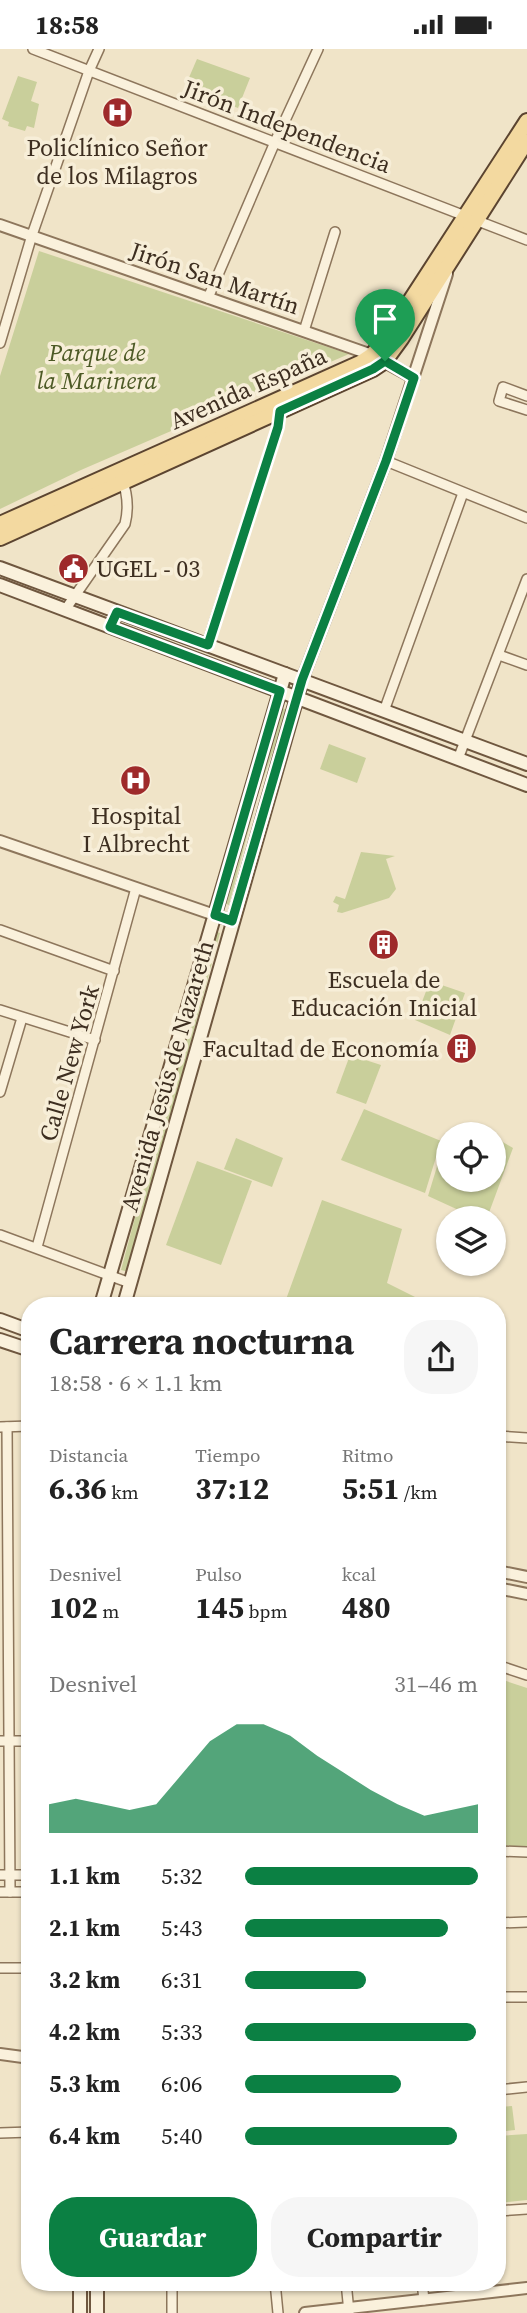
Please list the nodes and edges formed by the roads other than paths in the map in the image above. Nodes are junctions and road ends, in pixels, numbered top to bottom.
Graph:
1 (33, 49) edge
2 (99, 49) edge
3 (318, 49) edge
4 (89, 71) junction
5 (527, 121) edge
6 (527, 141) edge
7 (275, 142) junction
8 (470, 217) junction
9 (0, 225) edge
10 (335, 232) dead end
11 (32, 236) junction
12 (527, 240) edge
13 (451, 260) junction
14 (208, 298) junction
15 (304, 331) junction
16 (0, 343) edge
17 (379, 358) junction
18 (414, 378) junction
19 (527, 396) edge
20 (527, 410) edge
21 (280, 411) junction
22 (386, 461) junction
23 (121, 476) junction
24 (463, 493) junction
25 (527, 518) edge
26 (0, 524) edge
27 (0, 537) edge
28 (0, 568) edge
29 (527, 579) edge
30 (0, 585) edge
31 (75, 596) junction
32 (65, 610) junction
33 (117, 612) junction
34 (110, 627) junction
35 (208, 645) junction
36 (499, 655) junction
37 (527, 665) edge
38 (285, 674) junction
39 (302, 680) junction
40 (280, 691) junction
41 (297, 698) junction
42 (384, 711) junction
43 (465, 741) junction
44 (458, 759) junction
45 (527, 764) edge
46 (527, 785) edge
47 (0, 841) edge
48 (136, 888) junction
49 (215, 915) junction
50 (232, 921) junction
51 (0, 930) edge
52 (114, 971) junction
53 (0, 1010) edge
54 (22, 1018) junction
55 (95, 1040) junction
56 (0, 1092) edge
57 (0, 1235) edge
58 (37, 1247) junction
59 (110, 1276) junction
60 (130, 1283) junction
61 (103, 1297) edge
62 (126, 1297) edge
63 (0, 1320) edge
64 (21, 1328) edge
65 (0, 1340) edge
66 (21, 1347) edge
67 (4, 1427) edge
68 (506, 1437) edge
69 (527, 1438) edge
70 (506, 1573) edge
71 (527, 1577) edge
72 (506, 1590) edge
73 (527, 1594) edge
74 (506, 1668) edge
75 (527, 1675) edge
76 (4, 1741) edge
77 (506, 1851) edge
78 (527, 1852) edge
79 (5, 1875) edge
80 (5, 1892) edge
81 (506, 1923) edge
82 (527, 1923) edge
83 (0, 1968) edge
84 (21, 1968) edge
85 (506, 1997) edge
86 (527, 1997) edge
87 (0, 2055) edge
88 (21, 2057) edge
89 (527, 2087) edge
90 (506, 2089) edge
91 (21, 2132) edge
92 (0, 2133) edge
93 (527, 2209) edge
94 (506, 2210) edge
95 (527, 2288) edge
96 (506, 2290) edge
97 (80, 2291) edge
98 (97, 2291) edge
99 (172, 2291) edge
100 (276, 2291) edge
101 (347, 2291) edge
102 (423, 2291) edge
103 (501, 2291) edge
104 (424, 2300) junction
105 (348, 2311) edge
106 (80, 2313) edge
107 (97, 2313) edge
108 (172, 2313) edge
109 (278, 2313) edge
110 (305, 2313) edge

1 - 4 street, Jirón Independencia
2 - 4 street
3 - 7 street
4 - 7 street, Jirón Independencia
4 - 11 street
5 - 8 main road, Avenida España
6 - 8 main road, Avenida España
7 - 8 street, Jirón Independencia
7 - 14 street
8 - 12 street, Jirón Independencia
8 - 13 main road, Avenida España
8 - 17 main road, Avenida España
9 - 11 street, Jirón San Martín
10 - 15 street
11 - 14 street, Jirón San Martín
11 - 16 street
13 - 17 main road, Avenida España
13 - 18 street, Avenida Jesús de Nazareth
14 - 15 street, Jirón San Martín
15 - 17 street, Jirón San Martín
17 - 18 street, Jirón San Martín
17 - 21 main road, Avenida España
17 - 23 main road, Avenida España
18 - 22 street, Avenida Jesús de Nazareth
19 - 20 street
21 - 23 main road, Avenida España
21 - 35 street
22 - 24 street
22 - 39 street, Avenida Jesús de Nazareth
23 - 26 main road, Avenida España
23 - 27 main road, Avenida España
23 - 31 street
24 - 25 street
24 - 42 street
28 - 31 main road
29 - 36 street
30 - 32 main road
31 - 32 street
31 - 33 main road
32 - 34 main road
33 - 34 main road
33 - 35 main road
34 - 40 main road
35 - 38 main road
36 - 37 street
36 - 43 street
38 - 39 main road
38 - 40 main road, Avenida Jesús de Nazareth
39 - 41 main road, Avenida Jesús de Nazareth
39 - 42 main road
40 - 41 main road
40 - 49 main road, Avenida Jesús de Nazareth
41 - 44 main road
41 - 50 main road, Avenida Jesús de Nazareth
42 - 43 main road
43 - 44 street
43 - 45 main road
44 - 46 main road
47 - 48 street
48 - 49 street
48 - 52 street, Calle New York
49 - 50 street
49 - 59 main road, Avenida Jesús de Nazareth
50 - 60 main road, Avenida Jesús de Nazareth
51 - 52 street
52 - 55 street, Calle New York
53 - 54 street
54 - 55 street
54 - 56 street
55 - 58 street, Calle New York
57 - 58 street
58 - 59 street
59 - 60 street
59 - 61 main road, Avenida Jesús de Nazareth
60 - 62 main road, Avenida Jesús de Nazareth
63 - 64 main road
65 - 66 main road
67 - 76 street
68 - 69 street
70 - 71 street
72 - 73 street
74 - 75 street
76 - 79 street
77 - 78 street
79 - 80 street
81 - 82 street
83 - 84 street
85 - 86 street
87 - 88 street
89 - 90 street
91 - 92 street
93 - 94 street
95 - 96 street
97 - 106 main road
98 - 107 main road
99 - 108 street
100 - 109 street
101 - 105 street
102 - 104 street
103 - 104 street
104 - 105 street
105 - 110 street

